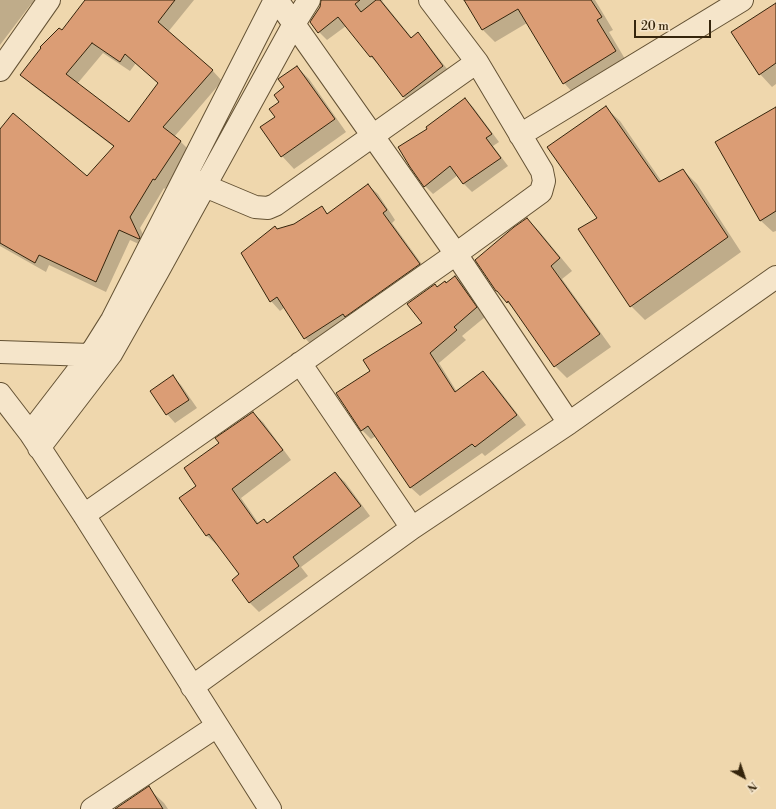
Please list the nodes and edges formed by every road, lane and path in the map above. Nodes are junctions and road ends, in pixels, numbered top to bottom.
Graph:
1 (49, 0) edge
2 (276, 0) edge
3 (309, 0) edge
4 (430, 0) edge
5 (742, 0) edge
6 (294, 24) junction
7 (477, 62) junction
8 (0, 70) edge
9 (520, 135) junction
10 (372, 136) junction
11 (186, 175) junction
12 (205, 186) junction
13 (456, 254) junction
14 (776, 277) edge
15 (0, 352) edge
16 (90, 354) junction
17 (300, 363) junction
18 (3, 403) edge
19 (569, 423) junction
20 (35, 441) junction
21 (84, 515) junction
22 (412, 528) junction
23 (192, 687) junction
24 (217, 726) junction
25 (92, 809) edge
26 (270, 809) edge

1 - 8 street
2 - 6 street
2 - 11 street
3 - 6 street
4 - 7 street
5 - 9 street
6 - 10 street
6 - 12 street
7 - 9 street
7 - 10 street
9 - 13 street
10 - 12 street
10 - 13 street
11 - 12 street
11 - 16 street
12 - 20 street
13 - 17 street
13 - 19 street
14 - 19 street
15 - 16 street
16 - 20 street
17 - 21 street
17 - 22 street
18 - 20 street
19 - 22 street
20 - 21 street
21 - 23 street
22 - 23 street
23 - 24 street
24 - 25 street
24 - 26 street

